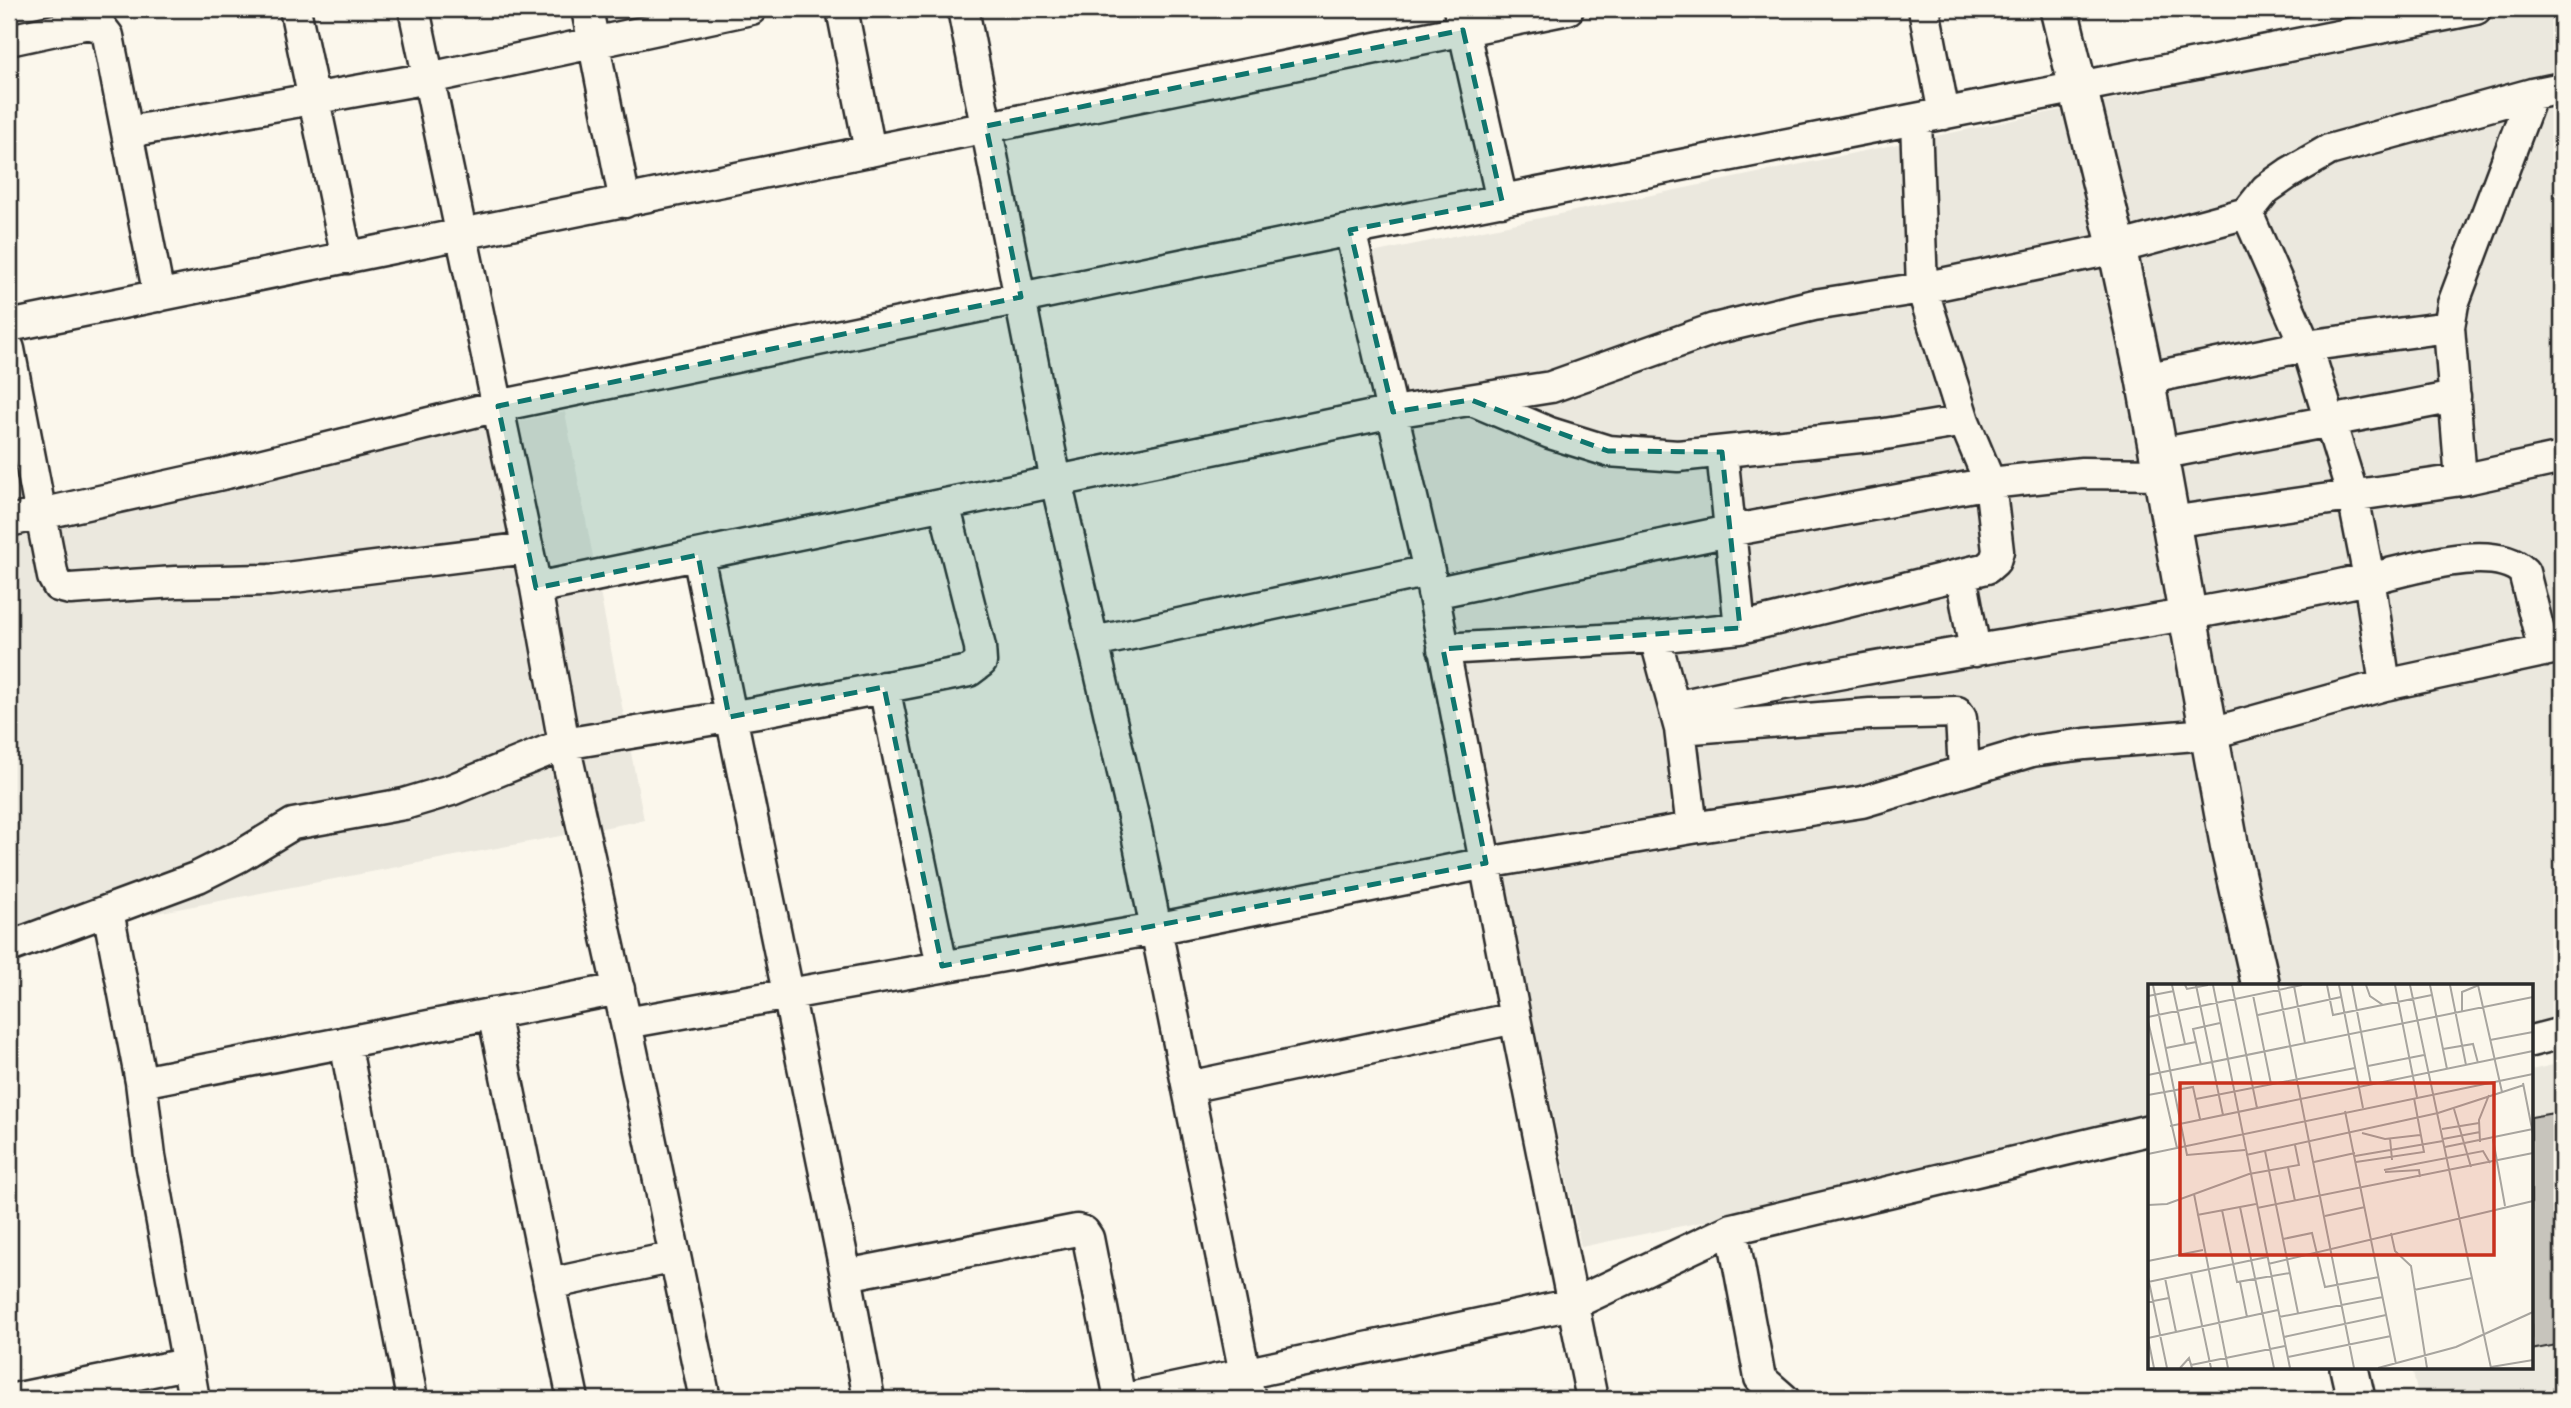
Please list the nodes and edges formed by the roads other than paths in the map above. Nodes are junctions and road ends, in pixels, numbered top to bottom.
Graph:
1 (295, 9) edge
2 (414, 9) edge
3 (587, 9) edge
4 (748, 9) edge
5 (842, 9) edge
6 (963, 9) edge
7 (1567, 9) edge
8 (1924, 9) edge
9 (2059, 9) edge
10 (2476, 9) edge
11 (1461, 19) edge
12 (9, 40) edge
13 (594, 42) junction
14 (429, 78) junction
15 (2078, 88) junction
16 (2562, 88) edge
17 (2532, 94) junction
18 (314, 100) junction
19 (1930, 117) junction
20 (986, 127) junction
21 (128, 132) junction
22 (870, 151) junction
23 (1502, 201) junction
24 (625, 202) junction
25 (2247, 213) junction
26 (1350, 230) junction
27 (462, 234) junction
28 (2117, 248) junction
29 (347, 258) junction
30 (1922, 288) junction
31 (159, 296) junction
32 (1021, 297) junction
33 (9, 326) edge
34 (2449, 327) junction
35 (2305, 346) junction
36 (9, 349) edge
37 (2145, 379) junction
38 (2455, 397) junction
39 (1471, 400) junction
40 (498, 406) junction
41 (1394, 412) junction
42 (1964, 422) junction
43 (2330, 422) junction
44 (1722, 452) junction
45 (2562, 458) edge
46 (2161, 464) junction
47 (2462, 480) junction
48 (1056, 481) junction
49 (1990, 483) junction
50 (2353, 496) junction
51 (944, 504) junction
52 (42, 513) junction
53 (9, 522) edge
54 (2170, 522) junction
55 (1729, 531) junction
56 (528, 548) junction
57 (698, 555) junction
58 (1961, 575) junction
59 (2369, 578) junction
60 (1431, 582) junction
61 (536, 588) junction
62 (2188, 616) junction
63 (1740, 628) junction
64 (1655, 638) junction
65 (1094, 642) junction
66 (1443, 649) junction
67 (2553, 649) edge
68 (1975, 652) junction
69 (2385, 685) junction
70 (884, 687) junction
71 (730, 717) junction
72 (1677, 718) junction
73 (2208, 734) junction
74 (564, 744) junction
75 (1964, 771) junction
76 (1692, 828) junction
77 (1486, 863) junction
78 (108, 911) junction
79 (1155, 929) junction
80 (9, 947) edge
81 (942, 966) junction
82 (2262, 984) edge
83 (619, 989) junction
84 (788, 994) junction
85 (493, 1013) junction
86 (1515, 1018) junction
87 (626, 1023) junction
88 (2562, 1033) edge
89 (2532, 1041) edge
90 (345, 1042) junction
91 (141, 1082) junction
92 (1188, 1087) junction
93 (2148, 1130) edge
94 (1732, 1229) junction
95 (675, 1256) junction
96 (846, 1275) junction
97 (549, 1284) junction
98 (1573, 1304) junction
99 (186, 1364) junction
100 (2349, 1370) edge
101 (1248, 1386) edge
102 (14, 1399) edge
103 (194, 1399) edge
104 (412, 1399) edge
105 (573, 1399) edge
106 (705, 1399) edge
107 (869, 1399) edge
108 (1122, 1399) edge
109 (1592, 1399) edge
110 (1784, 1399) edge
111 (2356, 1399) edge

1 - 18 street
2 - 14 street
3 - 13 street
4 - 13 street
5 - 22 street
6 - 20 street
7 - 11 street
8 - 19 street
9 - 15 main road
10 - 15 street
11 - 20 street
11 - 23 street
12 - 21 street
13 - 14 street
13 - 24 street
14 - 18 street
14 - 27 street
15 - 19 street
15 - 28 main road
16 - 17 street
17 - 25 street
17 - 34 street
18 - 21 street
18 - 29 street
19 - 23 street
19 - 30 street
20 - 22 street
20 - 32 street
21 - 31 street
22 - 24 street
23 - 26 street
24 - 27 street
25 - 28 street
25 - 35 street
26 - 32 street
26 - 41 street
27 - 29 street
27 - 40 street
28 - 30 street
28 - 37 main road
29 - 31 street
30 - 39 street
30 - 42 street
31 - 33 street
32 - 40 street
32 - 48 street
34 - 35 street
34 - 38 street
35 - 37 street
35 - 43 street
36 - 52 street
37 - 46 main road
38 - 43 street
38 - 47 street
39 - 41 street
39 - 44 street
40 - 52 street
40 - 56 street
41 - 48 street
41 - 60 street
42 - 44 street
42 - 49 street
43 - 46 street
43 - 50 street
44 - 55 street
45 - 47 street
46 - 49 street
46 - 54 main road
47 - 50 street
48 - 51 street
48 - 65 street
49 - 55 street
49 - 58 street
50 - 54 street
50 - 59 street
51 - 57 street
51 - 70 street
52 - 53 street
52 - 56 street
54 - 62 main road
55 - 60 street
55 - 63 street
56 - 61 street
57 - 61 street
57 - 71 street
58 - 63 street
58 - 68 street
59 - 62 street
59 - 67 street
59 - 69 street
60 - 65 street
60 - 66 street
61 - 74 street
62 - 68 street
62 - 73 main road
63 - 64 street
64 - 66 street
64 - 72 street
65 - 79 street
66 - 77 street
67 - 69 street
68 - 72 street
69 - 73 street
70 - 71 street
70 - 81 street
71 - 74 street
71 - 84 street
72 - 75 street
72 - 76 street
73 - 75 street
73 - 82 main road
74 - 78 street
74 - 83 street
75 - 76 street
76 - 77 street
77 - 79 street
77 - 86 street
78 - 80 street
78 - 91 street
79 - 81 street
79 - 92 street
81 - 84 street
83 - 85 street
83 - 87 street
84 - 87 street
84 - 96 street
85 - 90 street
85 - 97 street
86 - 92 street
86 - 98 street
87 - 95 street
88 - 89 street
90 - 91 street
90 - 104 street
91 - 99 street
92 - 101 street
93 - 94 street
94 - 98 street
94 - 110 street
95 - 97 street
95 - 106 street
96 - 107 street
96 - 108 street
97 - 105 street
98 - 101 street
98 - 109 street
99 - 102 street
99 - 103 street
100 - 111 main road
101 - 108 street

